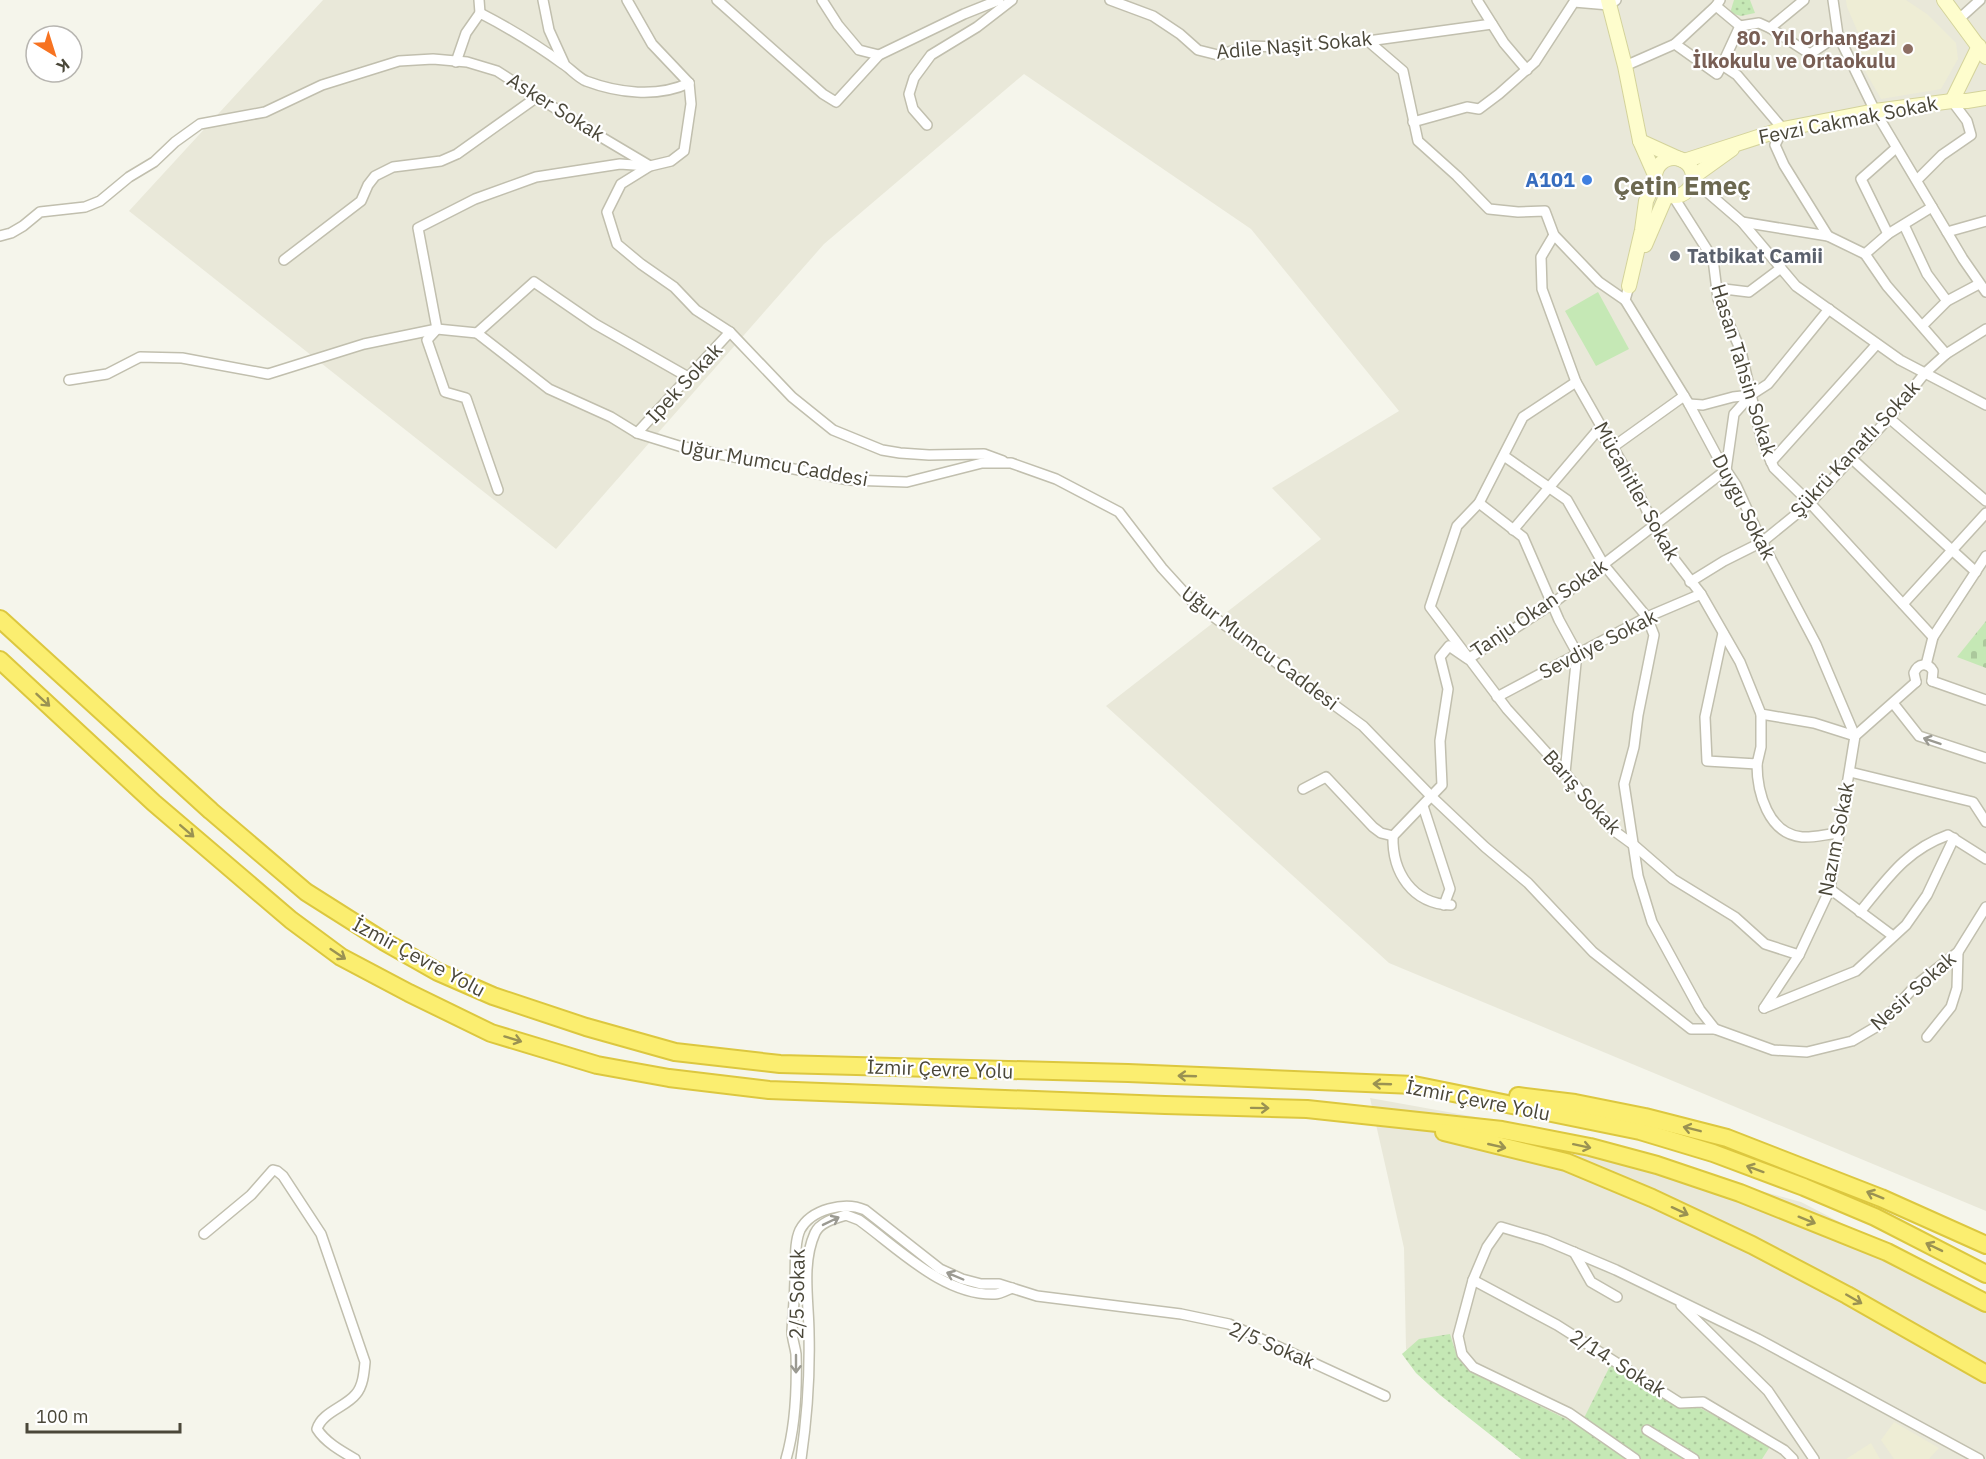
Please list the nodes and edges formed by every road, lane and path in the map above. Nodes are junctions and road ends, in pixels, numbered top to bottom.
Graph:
1 (479, 0) edge
2 (543, 0) edge
3 (627, 0) edge
4 (717, 0) edge
5 (822, 0) edge
6 (999, 0) edge
7 (1012, 0) edge
8 (1110, 0) edge
9 (1477, 0) edge
10 (1804, 0) edge
11 (1833, 0) edge
12 (1944, 0) edge
13 (1980, 0) edge
14 (1572, 1) edge
15 (1611, 2) edge
16 (1718, 3) edge
17 (480, 13) junction
18 (1959, 19) junction
19 (1492, 24) junction
20 (1740, 26) junction
21 (1770, 28) junction
22 (1838, 35) junction
23 (1368, 40) junction
24 (1675, 44) junction
25 (1984, 50) edge
26 (879, 55) junction
27 (456, 62) junction
28 (564, 64) junction
29 (1722, 65) junction
30 (1625, 66) junction
31 (1527, 70) junction
32 (689, 83) junction
33 (537, 97) junction
34 (1986, 98) edge
35 (1952, 101) junction
36 (1875, 111) junction
37 (1413, 122) junction
38 (927, 125) dead end
39 (1783, 129) junction
40 (1743, 140) junction
41 (1640, 141) junction
42 (1896, 148) junction
43 (1684, 161) junction
44 (650, 166) junction
45 (1655, 178) junction
46 (1692, 180) junction
47 (1917, 180) junction
48 (1670, 195) junction
49 (1932, 207) junction
50 (1986, 221) edge
51 (1742, 222) junction
52 (1904, 225) junction
53 (1947, 232) junction
54 (1888, 234) junction
55 (1554, 235) junction
56 (0, 236) edge
57 (1828, 236) junction
58 (1865, 254) junction
59 (284, 260) dead end
60 (1781, 268) junction
61 (1979, 284) junction
62 (1629, 286) junction
63 (1716, 288) junction
64 (1986, 292) edge
65 (1625, 300) junction
66 (1947, 301) junction
67 (1829, 309) junction
68 (1922, 326) junction
69 (437, 329) junction
70 (1986, 329) edge
71 (730, 332) junction
72 (477, 333) junction
73 (1877, 344) junction
74 (1947, 354) junction
75 (1925, 373) junction
76 (688, 377) junction
77 (69, 380) dead end
78 (1576, 382) junction
79 (1751, 395) junction
80 (1686, 400) junction
81 (1986, 405) edge
82 (1889, 418) junction
83 (637, 433) junction
84 (1613, 447) junction
85 (1504, 456) junction
86 (1851, 458) junction
87 (1772, 462) junction
88 (1011, 463) junction
89 (1726, 470) junction
90 (1549, 487) junction
91 (498, 490) dead end
92 (1986, 501) edge
93 (1479, 502) junction
94 (1810, 503) junction
95 (1986, 513) edge
96 (1653, 525) junction
97 (1513, 530) junction
98 (1762, 542) junction
99 (1954, 550) junction
100 (1986, 556) edge
101 (1604, 565) junction
102 (1976, 572) junction
103 (1690, 582) junction
104 (1701, 594) junction
105 (1552, 604) junction
106 (1903, 604) junction
107 (1647, 617) junction
108 (0, 619) edge
109 (1723, 633) junction
110 (1933, 637) junction
111 (1577, 653) junction
112 (1468, 659) junction
113 (0, 660) edge
114 (1926, 665) junction
115 (1932, 681) junction
116 (1917, 682) junction
117 (1497, 697) junction
118 (1986, 700) edge
119 (1893, 703) junction
120 (1761, 714) junction
121 (1855, 735) junction
122 (1986, 758) edge
123 (1757, 764) junction
124 (1850, 772) junction
125 (1565, 773) junction
126 (1303, 789) dead end
127 (1431, 796) junction
128 (1423, 806) junction
129 (1986, 822) edge
130 (1839, 833) junction
131 (1393, 836) junction
132 (1954, 838) junction
133 (1635, 846) junction
134 (1986, 859) edge
135 (1830, 889) junction
136 (1986, 907) edge
137 (1860, 912) junction
138 (1893, 936) junction
139 (1958, 952) junction
140 (1799, 955) junction
141 (1715, 1029) junction
142 (1927, 1037) dead end
143 (1414, 1085) junction
144 (1400, 1119) junction
145 (204, 1234) dead end
146 (1986, 1245) edge
147 (1574, 1252) junction
148 (1986, 1274) edge
149 (1473, 1280) junction
150 (1012, 1288) junction
151 (1617, 1297) dead end
152 (1675, 1298) junction
153 (1986, 1303) edge
154 (1986, 1374) edge
155 (1385, 1396) dead end
156 (1647, 1430) dead end
157 (354, 1459) edge
158 (786, 1459) edge
159 (801, 1459) edge
160 (1635, 1459) edge
161 (1694, 1459) edge
162 (1793, 1459) edge
163 (1814, 1459) edge
164 (1979, 1459) edge

1 - 17 street
2 - 28 street
3 - 32 street
4 - 26 street
5 - 26 street
6 - 26 street
7 - 38 street
8 - 23 street, Adile Naşit Sokak
9 - 19 street
10 - 21 street
11 - 22 street
12 - 18 street
13 - 18 street
14 - 15 street
14 - 31 street
15 - 30 street
16 - 20 street
16 - 24 street
17 - 27 street
17 - 28 street
18 - 25 street
19 - 23 street, Adile Naşit Sokak
19 - 31 street
20 - 21 street
20 - 29 street
21 - 22 street
22 - 36 street
23 - 37 street
24 - 29 street
24 - 30 street
25 - 35 street, Fevzi Cakmak Sokak
27 - 33 street, Asker Sokak
27 - 56 street, Asker Sokak
28 - 32 street
29 - 39 street
30 - 41 street
31 - 37 street
32 - 44 street
33 - 44 street, Asker Sokak
33 - 59 street
34 - 35 street, Fevzi Cakmak Sokak
35 - 36 street, Fevzi Cakmak Sokak
35 - 47 street
36 - 39 street, Fevzi Cakmak Sokak
36 - 42 street
37 - 55 street
39 - 40 street, Fevzi Cakmak Sokak
39 - 57 street
40 - 43 street, Fevzi Cakmak Sokak
40 - 46 street, Fevzi Cakmak Sokak
41 - 43 street
41 - 45 street
42 - 47 street
42 - 54 street
43 - 45 street
43 - 46 street
44 - 69 street
44 - 71 street
45 - 48 street
45 - 62 street
46 - 48 street
46 - 51 street
47 - 49 street
48 - 62 street
48 - 63 street, Hasan Tahsin Sokak
49 - 52 street
49 - 53 street
50 - 53 street
51 - 57 street
51 - 60 street
52 - 54 street
52 - 66 street
53 - 61 street
54 - 58 street
55 - 65 street
55 - 78 street, Mücahitler Sokak
57 - 58 street
58 - 68 street
60 - 63 street
60 - 67 street
61 - 64 street
61 - 66 street
62 - 65 street
63 - 79 street, Hasan Tahsin Sokak
65 - 80 street, Duygu Sokak
66 - 68 street
67 - 73 street
67 - 79 street
68 - 74 street
69 - 72 street
69 - 77 street
69 - 91 street
70 - 74 street, Şükrü Kanatlı Sokak
71 - 76 street, Ipek Sokak
71 - 88 street
72 - 76 street
72 - 83 street, Uğur Mumcu Caddesi
73 - 75 street
73 - 87 street
74 - 75 street, Şükrü Kanatlı Sokak
75 - 81 street
75 - 82 street, Şükrü Kanatlı Sokak
76 - 83 street, Ipek Sokak
78 - 84 street, Mücahitler Sokak
78 - 85 street
79 - 80 street
79 - 87 street, Hasan Tahsin Sokak
79 - 89 street
80 - 84 street
80 - 89 street, Duygu Sokak
82 - 86 street, Şükrü Kanatlı Sokak
82 - 92 street
83 - 88 street, Uğur Mumcu Caddesi
84 - 90 street
84 - 96 street, Mücahitler Sokak
85 - 90 street
85 - 93 street
86 - 94 street, Şükrü Kanatlı Sokak
86 - 99 street
87 - 94 street, Hasan Tahsin Sokak
88 - 127 street, Uğur Mumcu Caddesi
89 - 96 street, Tanju Okan Sokak
89 - 98 street, Duygu Sokak
90 - 97 street
90 - 101 street
93 - 97 street
93 - 112 street, Barış Sokak
94 - 98 street, Şükrü Kanatlı Sokak
94 - 106 street, Hasan Tahsin Sokak
95 - 99 street
96 - 101 street, Tanju Okan Sokak
96 - 103 street, Mücahitler Sokak
97 - 105 street
98 - 103 street, Şükrü Kanatlı Sokak
98 - 121 street, Duygu Sokak
99 - 102 street
99 - 106 street
100 - 102 street
101 - 105 street, Tanju Okan Sokak
101 - 107 street
102 - 110 street
103 - 104 street, Mücahitler Sokak
104 - 107 street, Sevdiye Sokak
104 - 109 street, Mücahitler Sokak
105 - 111 street
105 - 112 street, Tanju Okan Sokak
106 - 110 street, Hasan Tahsin Sokak
107 - 111 street, Sevdiye Sokak
107 - 133 street
143 -> 108 highway, İzmir Çevre Yolu
109 - 120 street, Mücahitler Sokak
109 - 123 street
110 - 114 street
111 - 117 street, Sevdiye Sokak
111 - 125 street
112 - 117 street, Barış Sokak
112 - 127 street, Tanju Okan Sokak
113 -> 144 highway, İzmir Çevre Yolu
114 - 115 street
114 - 116 street
115 - 116 street
115 - 118 street
116 - 119 street
117 - 125 street, Barış Sokak
119 - 121 street
122 -> 119 street
120 - 121 street
120 - 123 street
121 - 124 street, Nazım Sokak
123 - 130 street
124 - 129 street
124 - 130 street, Nazım Sokak
125 - 133 street, Barış Sokak
126 - 131 street
127 - 128 street
127 - 141 street, Uğur Mumcu Caddesi
128 - 131 street
128 - 131 street
130 - 135 street, Nazım Sokak
132 - 134 street
132 - 137 street
132 - 138 street
133 - 140 street, Barış Sokak
133 - 141 street
135 - 137 street
135 - 140 street, Nazım Sokak
136 - 139 street, Nesir Sokak
137 - 138 street
138 - 140 street, Nazım Sokak
139 - 141 street, Nesir Sokak
139 - 142 street
146 -> 143 highway
148 -> 143 highway, İzmir Çevre Yolu
144 -> 153 highway, İzmir Çevre Yolu
144 -> 154 highway
145 - 157 street
147 - 149 street
147 - 151 street
147 - 152 street
149 - 160 street
149 - 162 street, 2/14. Sokak
150 - 155 street, 2/5 Sokak
150 -> 158 street, 2/5 Sokak
159 -> 150 street, 2/5 Sokak
152 - 163 street
152 - 164 street
156 - 161 street

